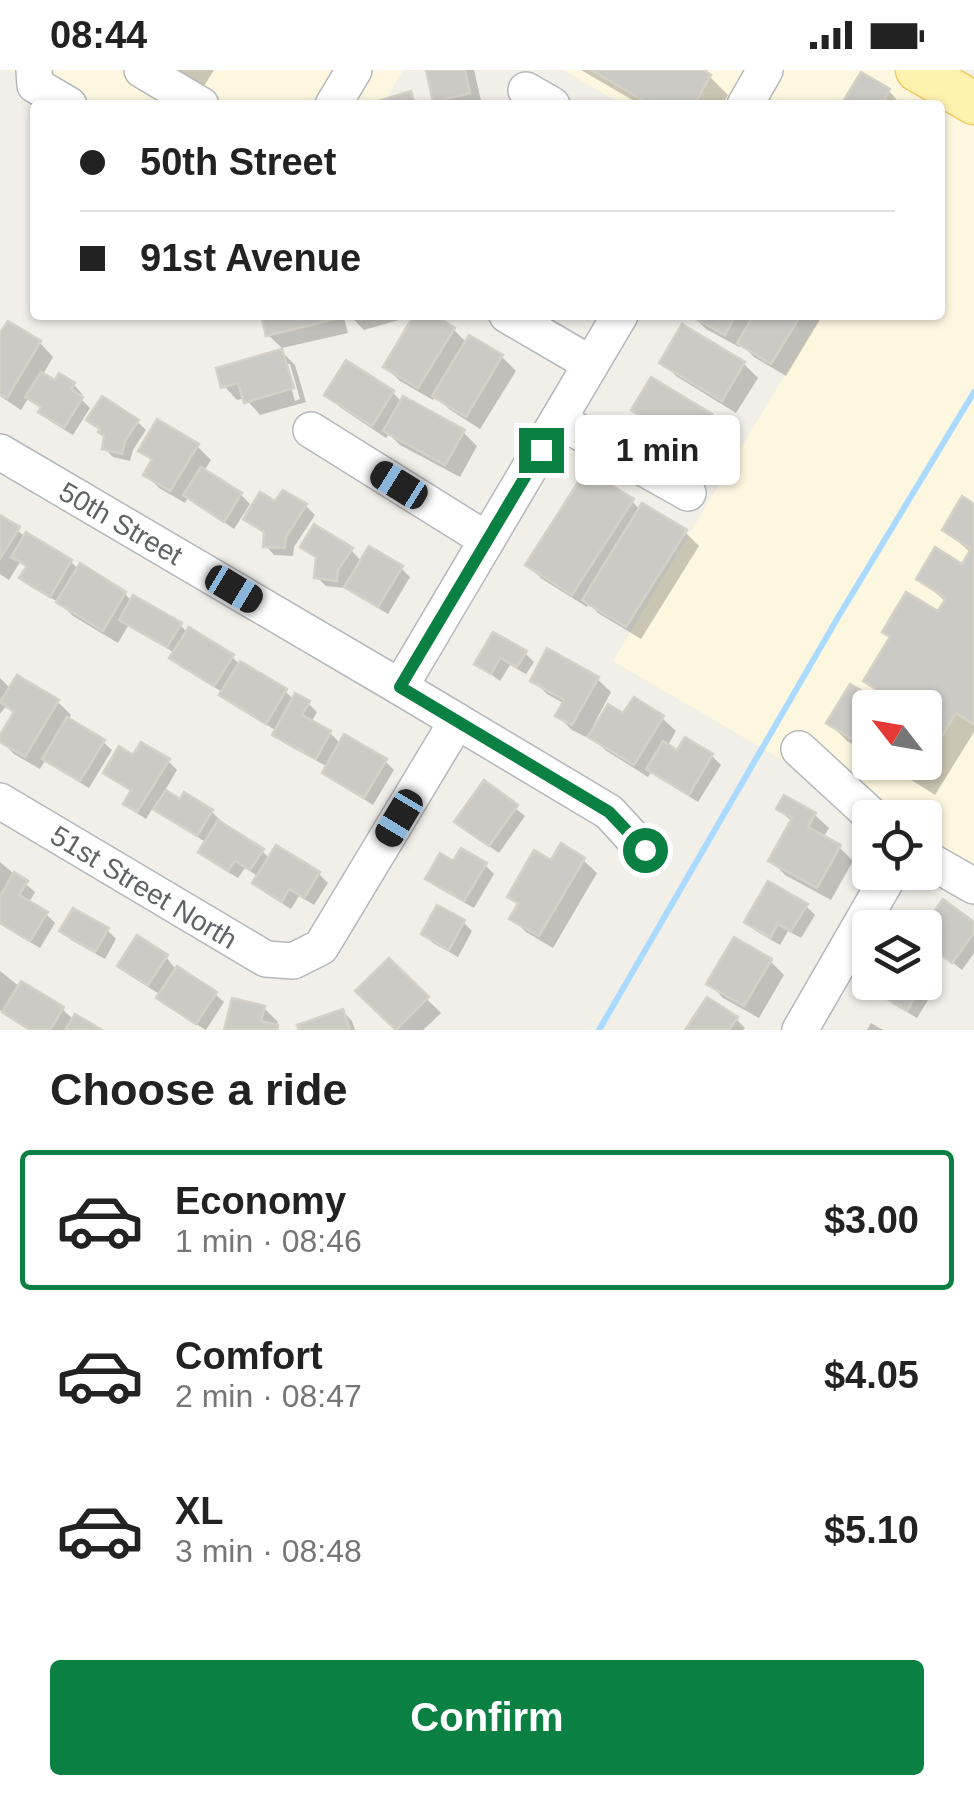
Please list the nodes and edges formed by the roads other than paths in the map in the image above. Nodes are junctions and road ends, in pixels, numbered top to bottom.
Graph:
1 (34, 70) edge
2 (142, 70) edge
3 (354, 70) edge
4 (917, 70) edge
5 (60, 100) edge
6 (193, 100) edge
7 (336, 100) edge
8 (974, 104) edge
9 (516, 320) edge
10 (617, 320) edge
11 (592, 364) junction
12 (558, 420) junction
13 (311, 430) dead end
14 (0, 452) edge
15 (688, 493) dead end
16 (487, 540) junction
17 (400, 687) junction
18 (457, 722) junction
19 (798, 749) dead end
20 (854, 800) edge
21 (0, 801) edge
22 (645, 850) dead end
23 (942, 868) edge
24 (974, 886) edge
25 (880, 890) edge
26 (800, 1030) edge

1 - 5 street
2 - 6 street
3 - 7 street
4 - 8 main road
9 - 11 street
10 - 11 street
11 - 12 street
12 - 15 street
12 - 16 street
13 - 16 street
14 - 17 street, 50th Street
16 - 17 street
17 - 18 street, 50th Street
18 - 21 street, 51st Street North
18 - 22 street, 50th Street
19 - 20 street
23 - 24 street
25 - 26 street

